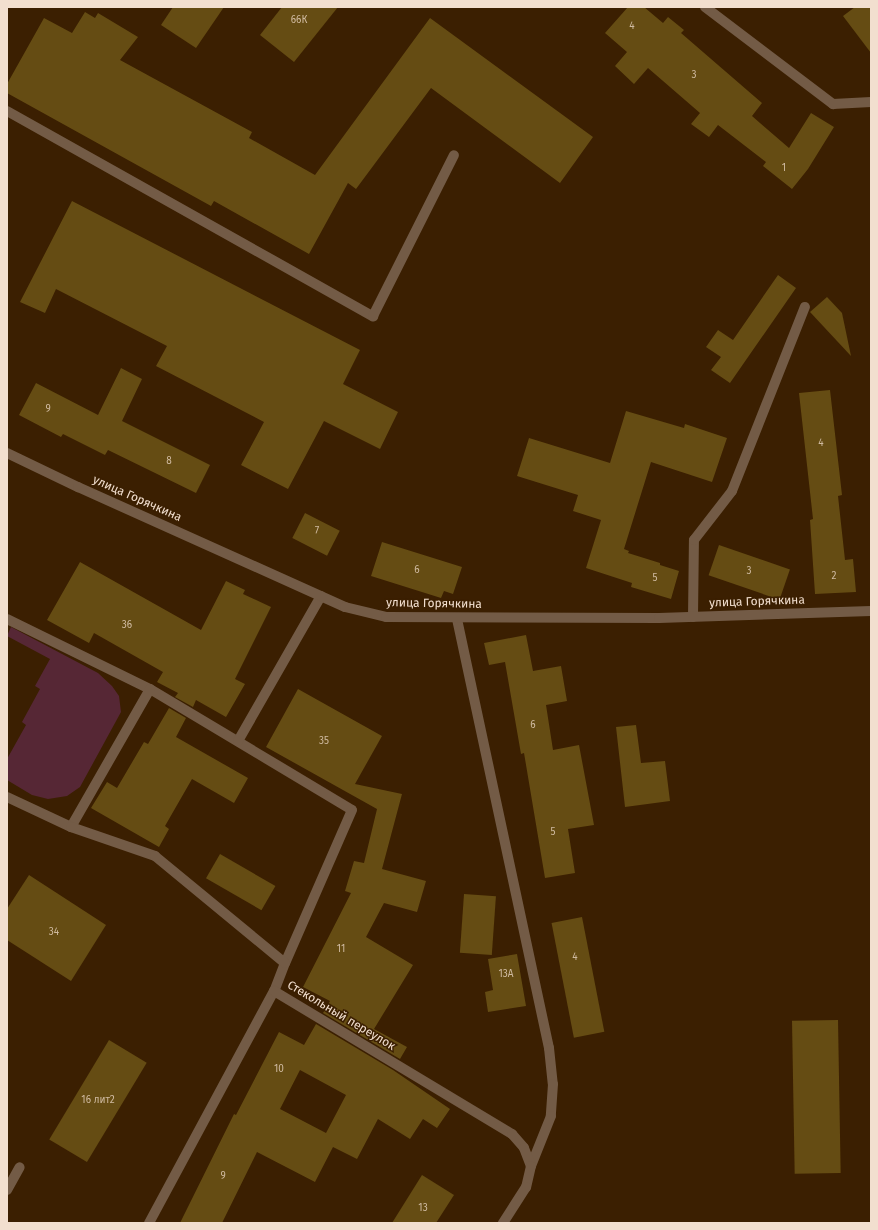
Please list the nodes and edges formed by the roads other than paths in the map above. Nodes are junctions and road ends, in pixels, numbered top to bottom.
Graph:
1 (704, 7) edge
2 (871, 102) edge
3 (7, 111) edge
4 (454, 155) dead end
5 (805, 307) dead end
6 (7, 453) edge
7 (321, 596) junction
8 (871, 611) edge
9 (693, 617) junction
10 (7, 619) edge
11 (457, 619) junction
12 (150, 689) junction
13 (238, 741) junction
14 (7, 797) edge
15 (71, 828) junction
16 (285, 963) junction
17 (274, 991) junction
18 (531, 1166) junction
19 (20, 1168) dead end
20 (7, 1190) edge
21 (149, 1223) edge
22 (503, 1223) edge

1 - 2 street
3 - 4 street
5 - 9 street
6 - 7 street, улица Горячкина
7 - 11 street, улица Горячкина
7 - 13 street
8 - 9 street, улица Горячкина
9 - 11 street, улица Горячкина
10 - 12 street
11 - 18 street
12 - 13 street
12 - 15 street
13 - 16 street
14 - 15 street, Стекольный переулок
15 - 16 street, Стекольный переулок
16 - 17 street
17 - 18 street, Стекольный переулок
17 - 21 street, Стекольный переулок
18 - 22 street
19 - 20 street

